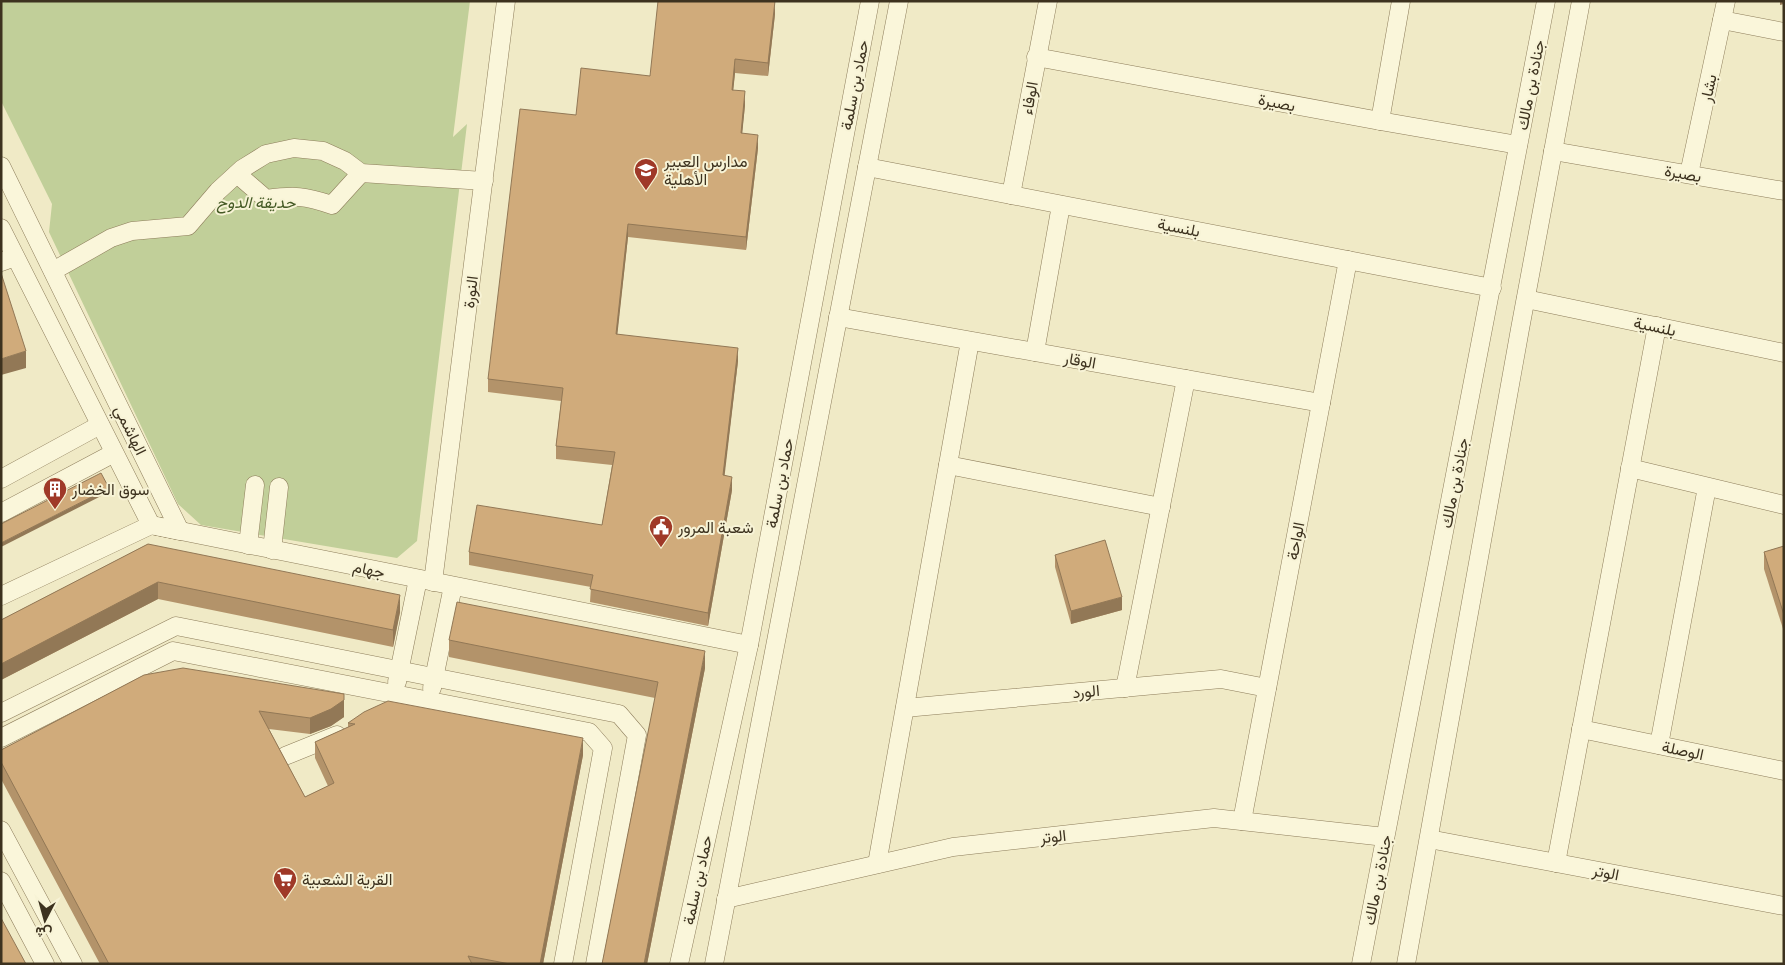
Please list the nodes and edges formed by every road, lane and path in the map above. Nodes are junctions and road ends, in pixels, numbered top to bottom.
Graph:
1 (506, 1) edge
2 (870, 1) edge
3 (899, 1) edge
4 (1048, 1) edge
5 (1401, 1) edge
6 (1546, 1) edge
7 (1581, 1) edge
8 (1726, 1) edge
9 (1722, 20) junction
10 (1784, 32) edge
11 (1036, 57) junction
12 (1380, 121) junction
13 (1518, 145) junction
14 (1553, 151) junction
15 (1, 166) edge
16 (867, 167) junction
17 (361, 172) junction
18 (237, 174) junction
19 (1689, 174) junction
20 (484, 181) junction
21 (1784, 191) edge
22 (1011, 195) junction
23 (1061, 205) junction
24 (1, 228) edge
25 (8, 259) edge
26 (1348, 260) junction
27 (53, 271) junction
28 (1492, 288) junction
29 (1526, 299) junction
30 (838, 318) junction
31 (1657, 326) junction
32 (970, 341) junction
33 (1035, 352) junction
34 (1784, 353) edge
35 (1186, 379) junction
36 (1321, 403) junction
37 (100, 425) junction
38 (114, 453) junction
39 (948, 465) junction
40 (1630, 468) junction
41 (1, 479) edge
42 (255, 485) dead end
43 (279, 487) dead end
44 (1707, 487) junction
45 (1784, 505) edge
46 (1161, 507) junction
47 (1, 513) edge
48 (151, 525) junction
49 (248, 545) junction
50 (272, 550) junction
51 (426, 581) junction
52 (452, 586) junction
53 (1, 596) edge
54 (749, 645) junction
55 (399, 670) junction
56 (434, 677) junction
57 (1125, 688) junction
58 (1267, 688) junction
59 (394, 694) junction
60 (429, 701) junction
61 (905, 708) junction
62 (373, 710) edge
63 (1, 713) edge
64 (351, 725) edge
65 (1581, 729) junction
66 (1, 738) edge
67 (1659, 745) junction
68 (285, 756) edge
69 (1784, 772) edge
70 (1242, 821) junction
71 (1, 830) edge
72 (1385, 837) junction
73 (1429, 839) junction
74 (1556, 863) junction
75 (877, 864) junction
76 (1, 881) edge
77 (726, 899) junction
78 (1784, 906) edge
79 (45, 964) edge
80 (73, 964) edge
81 (563, 964) edge
82 (595, 964) edge
83 (679, 964) edge
84 (714, 964) edge
85 (1361, 964) edge
86 (1406, 964) edge

1 - 20 street, النورة
2 - 54 street, حماد بن سلمة
3 - 16 street, حماد بن سلمة
4 - 11 street, الوفاء
5 - 12 street
6 - 13 street, جنادة بن مالك
7 - 14 street
8 - 9 street, بشار
9 - 10 street
9 - 19 street, بشار
11 - 12 street, بصيرة
11 - 22 street, الوفاء
12 - 13 street, بصيرة
13 - 28 street, جنادة بن مالك
14 - 19 street, بصيرة
14 - 29 street
15 - 27 street, الهاشمي
16 - 22 street, بلنسية
16 - 30 street, حماد بن سلمة
17 - 18 street
17 - 18 street
17 - 20 street
18 - 27 street
19 - 21 street, بصيرة
20 - 51 street, النورة
22 - 23 street, بلنسية
23 - 26 street, بلنسية
23 - 33 street
24 - 25 street, الهاشمي
25 - 37 street, الهاشمي
26 - 28 street, بلنسية
26 - 36 street, الواحة
27 - 48 street, الهاشمي
28 - 72 street, جنادة بن مالك
29 - 31 street, بلنسية
29 - 73 street
30 - 32 street, الوقار
30 - 77 street, حماد بن سلمة
31 - 34 street, بلنسية
31 - 40 street
32 - 33 street, الوقار
32 - 39 street
33 - 35 street, الوقار
35 - 36 street, الوقار
35 - 46 street
36 - 58 street, الواحة
37 - 38 street, الهاشمي
37 - 41 street
38 - 47 street
38 - 48 street, الهاشمي
39 - 46 street
39 - 61 street
40 - 44 street
40 - 65 street
42 - 49 street
43 - 50 street
44 - 45 street
44 - 67 street
46 - 57 street
48 - 49 street, جهام
48 - 53 street
49 - 50 street, جهام
50 - 51 street, جهام
51 - 52 street, جهام
51 - 55 street, النورة
52 - 54 street, جهام
52 - 56 street
54 - 83 street, حماد بن سلمة
55 - 56 street
55 - 59 street, النورة
55 - 63 street
56 - 60 street
56 - 82 street
57 - 58 street, الورد
57 - 61 street, الورد
58 - 70 street, الواحة
59 - 60 street
59 - 62 street
59 - 66 street
60 - 81 street
61 - 75 street
64 - 68 street
65 - 67 street, الوصلة
65 - 74 street
67 - 69 street, الوصلة
70 - 72 street, الوتر
70 - 75 street, الوتر
71 - 80 street
72 - 85 street, جنادة بن مالك
73 - 74 street, الوتر
73 - 86 street
74 - 78 street, الوتر
75 - 77 street, الوتر
76 - 79 street
77 - 84 street, حماد بن سلمة

